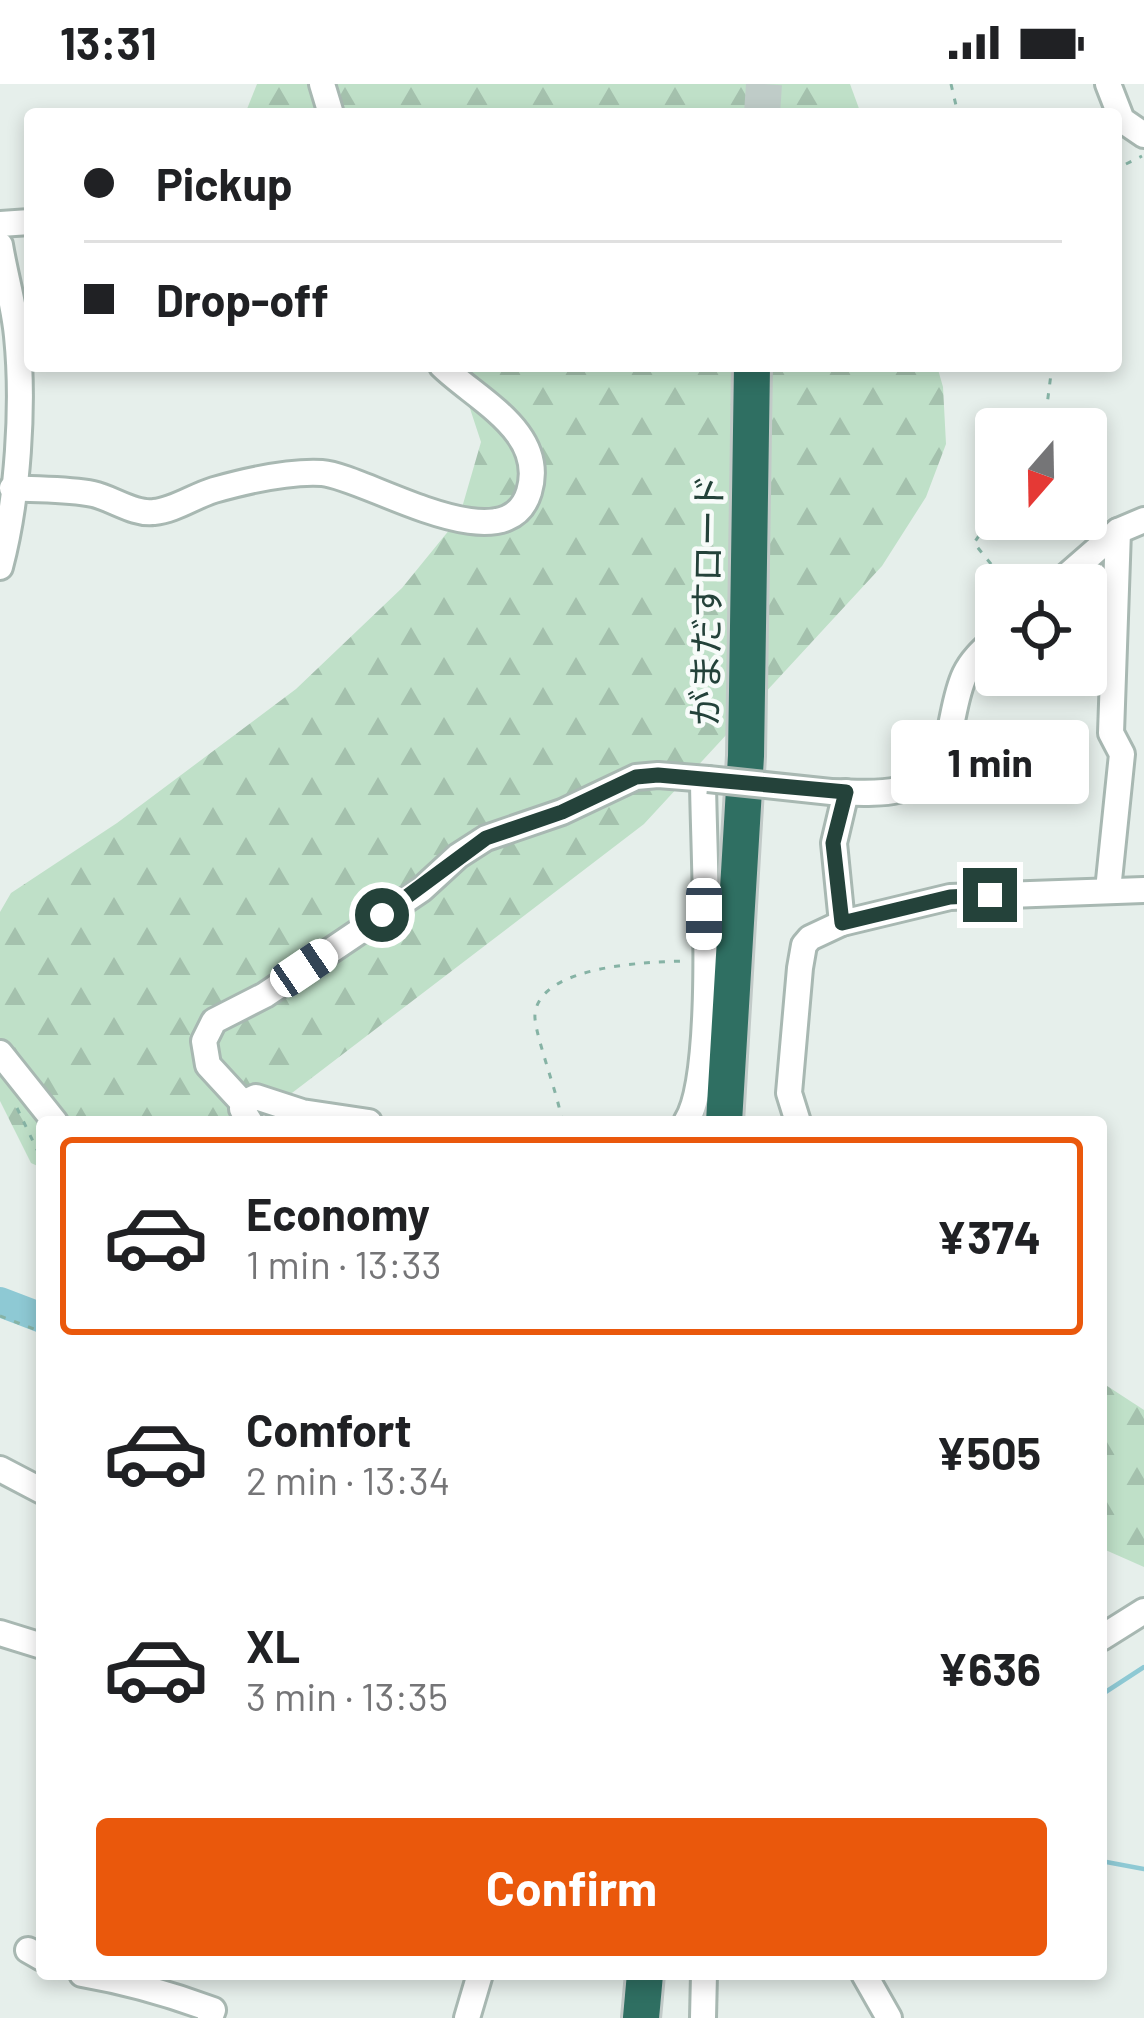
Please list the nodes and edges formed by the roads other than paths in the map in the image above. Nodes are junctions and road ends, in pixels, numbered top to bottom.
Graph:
1 (0, 245) edge
2 (449, 372) edge
3 (752, 372) edge
4 (12, 488) junction
5 (1144, 520) edge
6 (1118, 531) junction
7 (1080, 564) edge
8 (0, 567) edge
9 (975, 661) edge
10 (705, 779) junction
11 (838, 792) junction
12 (1108, 890) junction
13 (1144, 890) edge
14 (842, 923) junction
15 (0, 1053) edge
16 (247, 1112) edge
17 (50, 1116) edge
18 (329, 1116) edge
19 (689, 1116) edge
20 (724, 1116) edge
21 (796, 1116) edge
22 (0, 1469) edge
23 (36, 1488) edge
24 (1144, 1611) edge
25 (0, 1633) edge
26 (1107, 1634) edge
27 (36, 1644) edge
28 (117, 1980) edge
29 (478, 1980) edge
30 (644, 1980) edge
31 (704, 1980) edge
32 (867, 1980) edge
33 (210, 2018) edge
34 (467, 2018) edge
35 (641, 2018) edge
36 (703, 2018) edge
37 (889, 2018) edge

1 - 4 street
2 - 4 street
3 - 20 highway, がまだすロード
4 - 8 street
5 - 6 street
6 - 7 street
6 - 12 street
9 - 11 street
10 - 11 street, bridge
10 - 16 street
10 - 19 street
11 - 14 street
12 - 13 street
12 - 14 street
14 - 21 street
15 - 17 street
16 - 18 street
22 - 23 street
24 - 26 street
25 - 27 street
28 - 33 street
29 - 34 street
30 - 35 highway
31 - 36 street
32 - 37 street

